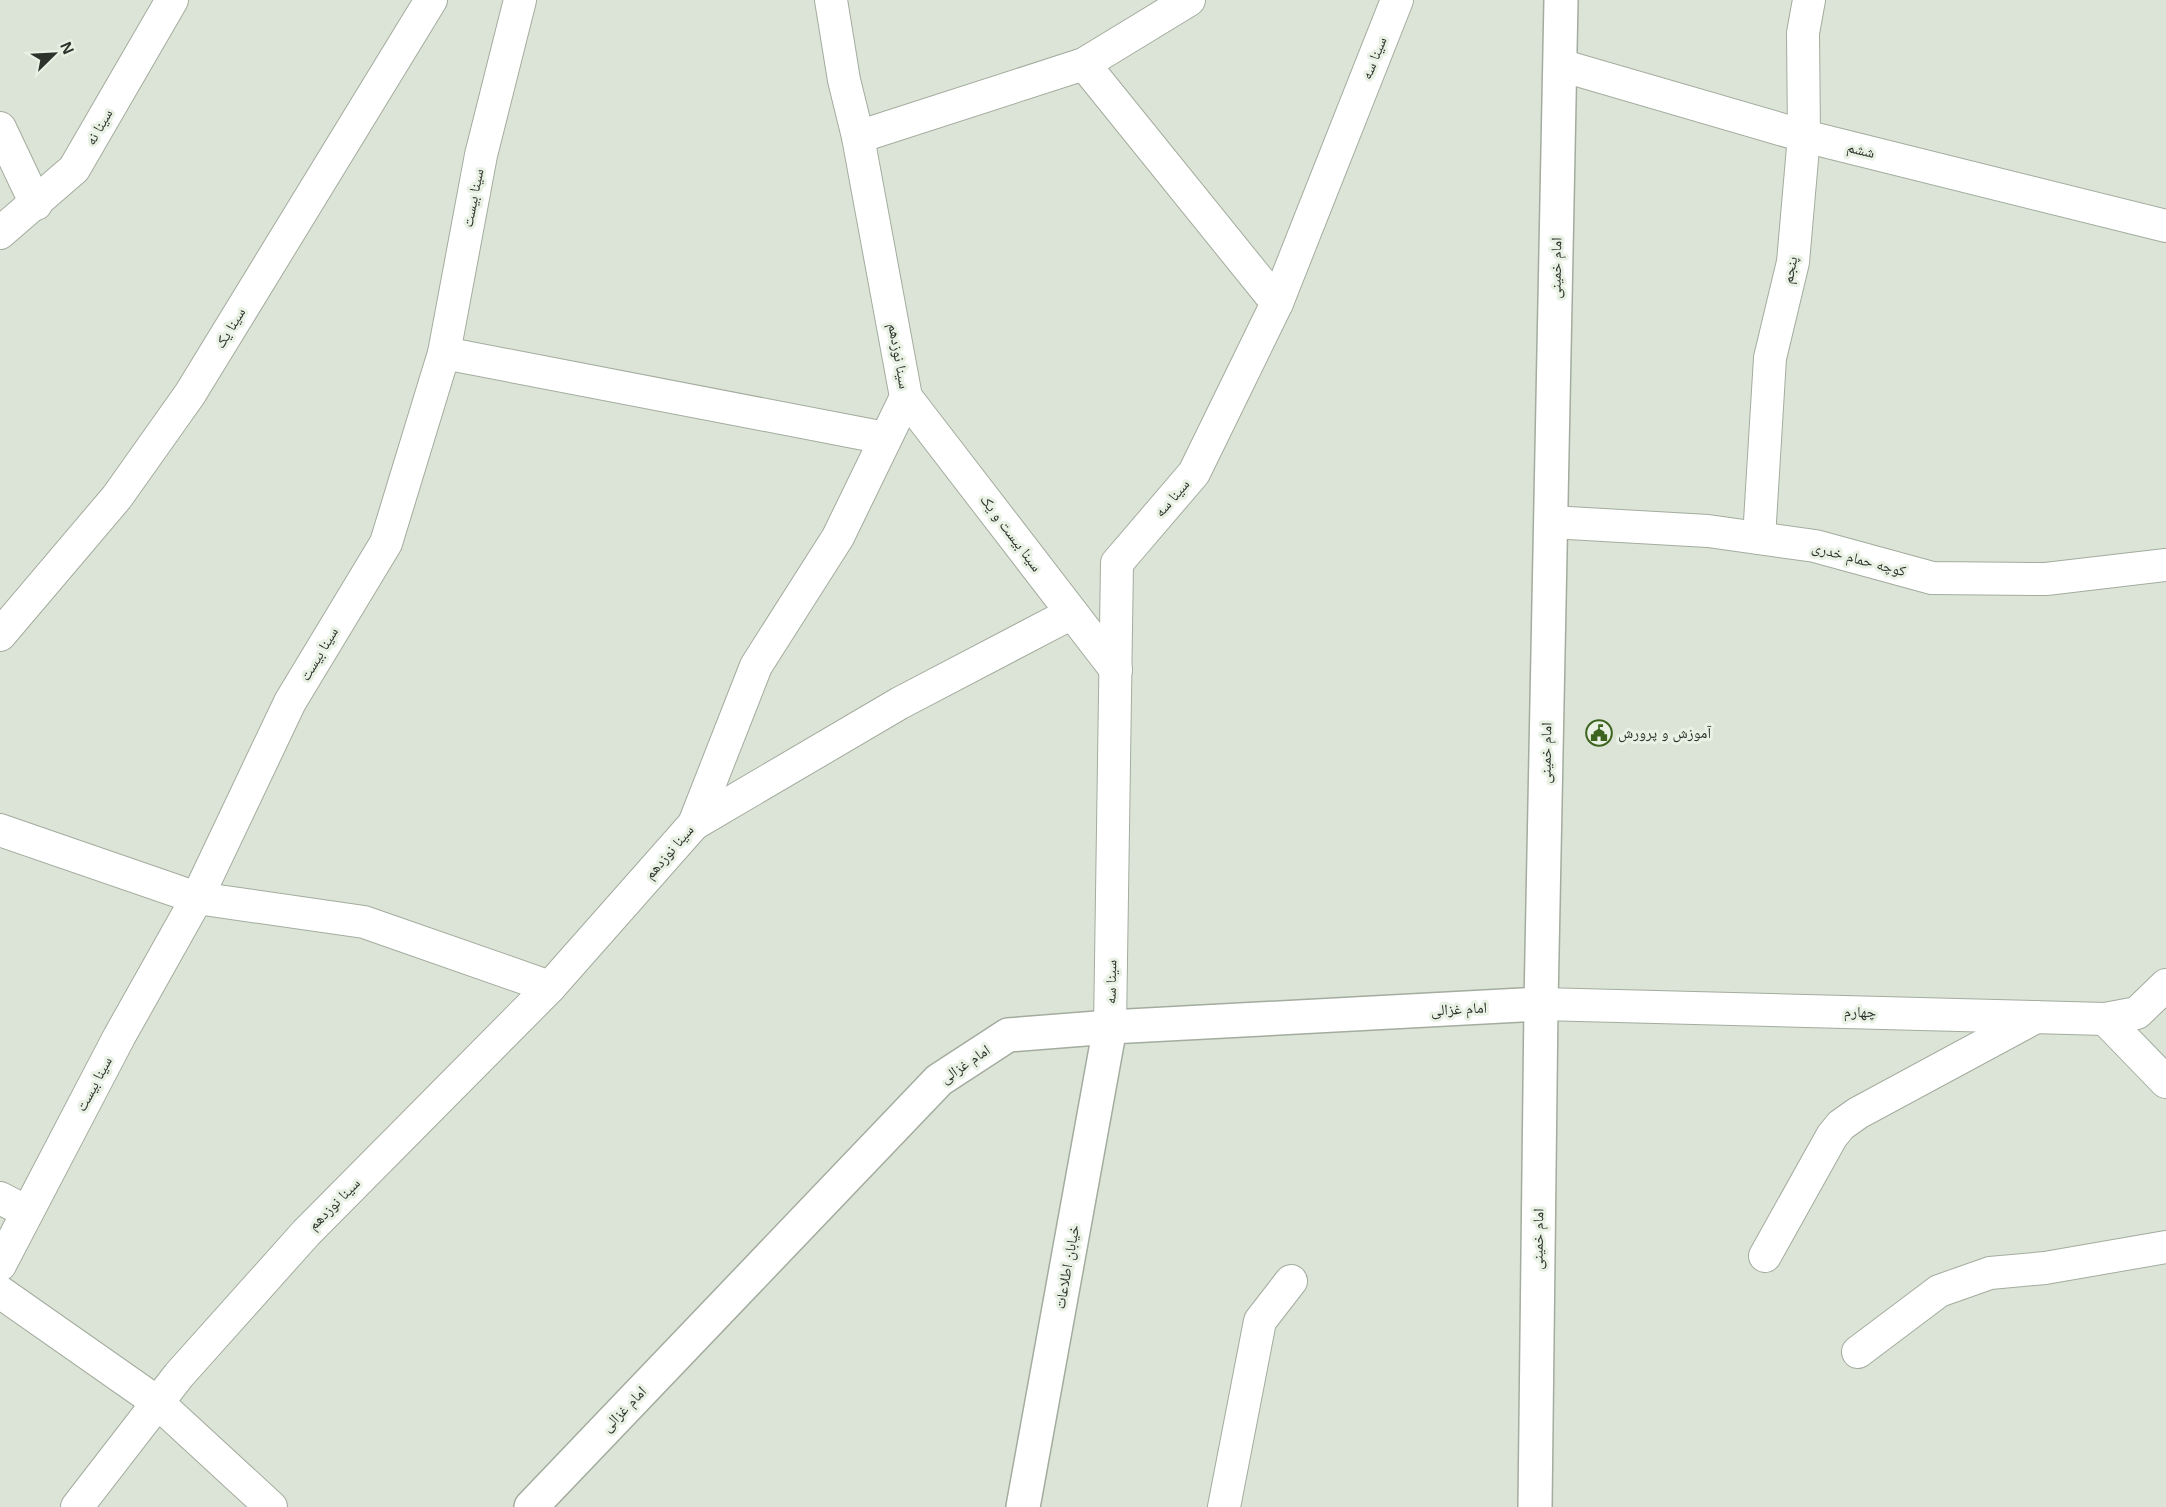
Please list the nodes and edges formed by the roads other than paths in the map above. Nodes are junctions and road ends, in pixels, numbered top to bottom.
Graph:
1 (172, 0) edge
2 (431, 0) edge
3 (520, 0) edge
4 (831, 0) edge
5 (1189, 0) edge
6 (1397, 0) edge
7 (1561, 0) edge
8 (1809, 0) edge
9 (1084, 64) junction
10 (1560, 65) junction
11 (0, 128) edge
12 (1804, 136) junction
13 (858, 137) junction
14 (36, 204) junction
15 (2166, 226) edge
16 (0, 233) edge
17 (1277, 303) junction
18 (444, 353) junction
19 (906, 397) junction
20 (885, 438) junction
21 (1551, 522) junction
22 (1759, 538) junction
23 (2166, 565) edge
24 (1072, 613) junction
25 (0, 635) edge
26 (1116, 670) junction
27 (694, 824) junction
28 (0, 830) edge
29 (197, 898) junction
30 (2166, 985) edge
31 (550, 987) junction
32 (1541, 1004) junction
33 (2036, 1017) junction
34 (2105, 1019) junction
35 (1110, 1027) junction
36 (2166, 1082) edge
37 (0, 1198) edge
38 (27, 1212) junction
39 (2166, 1247) edge
40 (1765, 1256) dead end
41 (0, 1265) edge
42 (1291, 1281) dead end
43 (0, 1293) edge
44 (1858, 1352) dead end
45 (158, 1402) junction
46 (77, 1507) edge
47 (271, 1507) edge
48 (531, 1507) edge
49 (1023, 1507) edge
50 (1224, 1507) edge
51 (1535, 1507) edge

1 - 14 street, سینا نه
2 - 25 street, سینا یک
3 - 18 street, سینا بیست
4 - 13 street, سینا نوزدهم
5 - 9 street
6 - 17 street, سینا سه
7 - 10 street, امام خمینی
8 - 12 street, پنجم
9 - 13 street
9 - 17 street
10 - 12 street, ششم
10 - 21 street, امام خمینی
11 - 14 street
12 - 15 street, ششم
12 - 22 street, پنجم
13 - 19 street, سینا نوزدهم
14 - 16 street, سینا نه
17 - 26 street, سینا سه
18 - 20 street
18 - 29 street, سینا بیست
19 - 20 street, سینا نوزدهم
19 - 24 street, سینا بیست و یک
20 - 27 street, سینا نوزدهم
21 - 22 street, کوچه حمام خدری
21 - 32 street, امام خمینی
22 - 23 street, کوچه حمام خدری
24 - 26 street, سینا بیست و یک
24 - 27 street
26 - 35 street, سینا سه
27 - 31 street, سینا نوزدهم
28 - 29 street
29 - 31 street
29 - 38 street, سینا بیست
30 - 34 street, چهارم
31 - 45 street, سینا نوزدهم
32 - 33 street, چهارم
32 - 35 street, امام غزالی
32 - 51 street, امام خمینی
33 - 34 street, چهارم
33 - 40 street
34 - 36 street
35 - 48 street, امام غزالی
35 - 49 street, خیابان اطلاعات
37 - 38 street
38 - 41 street, سینا بیست
39 - 44 street
42 - 50 street
43 - 45 street
45 - 46 street, سینا نوزدهم
45 - 47 street

